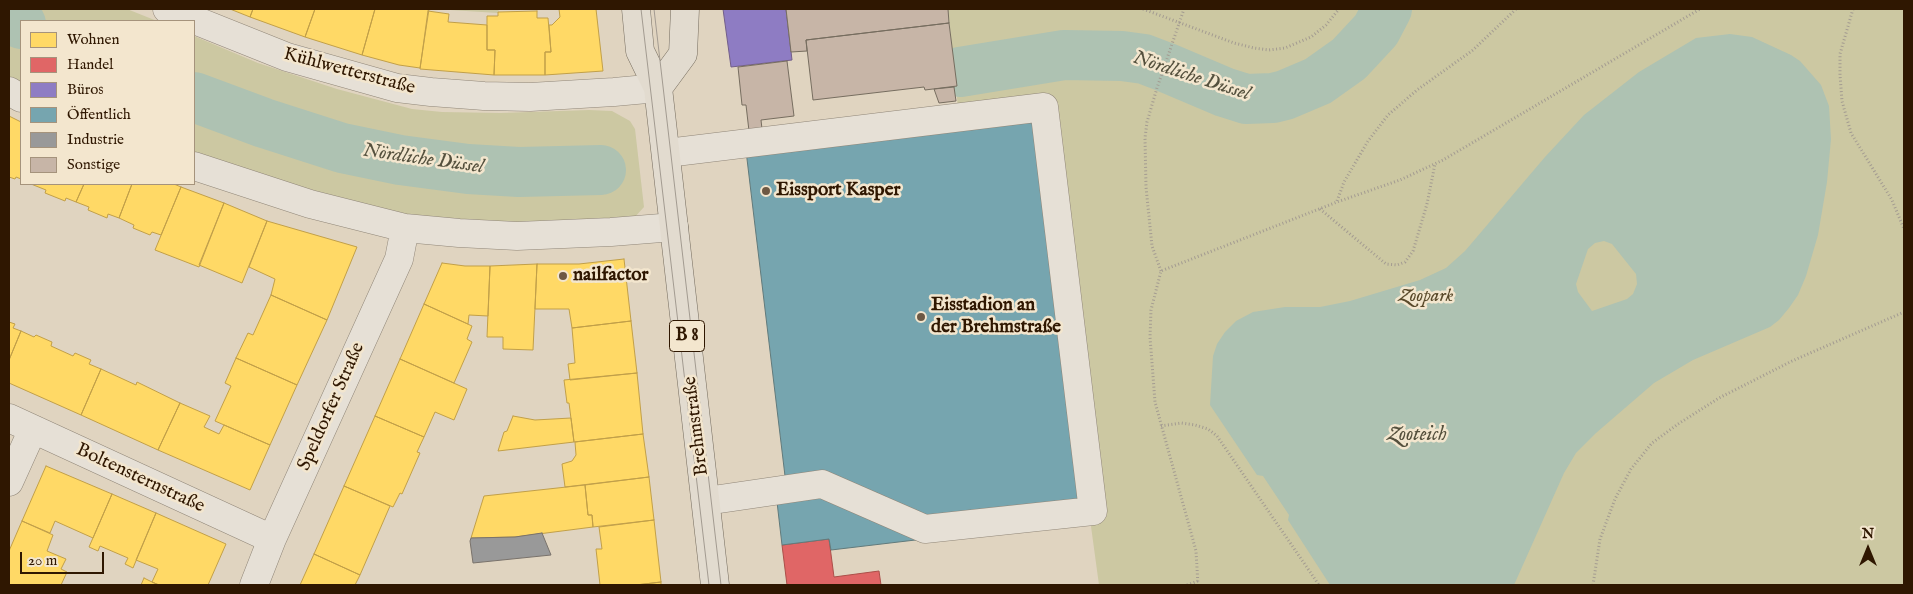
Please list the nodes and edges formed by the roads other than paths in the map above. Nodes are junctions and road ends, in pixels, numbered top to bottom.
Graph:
1 (166, 9) edge
2 (636, 9) edge
3 (684, 9) edge
4 (194, 20) edge
5 (195, 21) edge
6 (658, 88) junction
7 (9, 91) edge
8 (20, 97) edge
9 (667, 153) junction
10 (195, 166) edge
11 (674, 227) junction
12 (405, 228) junction
13 (21, 424) edge
14 (9, 482) edge
15 (706, 501) junction
16 (272, 539) junction
17 (254, 585) edge
18 (715, 585) edge

1 - 4 street, Kühlwetterstraße
2 - 6 main road, Brehmstraße / B 8
3 - 6 main road
5 - 6 street, Kühlwetterstraße
6 - 9 main road, Brehmstraße / B 8
7 - 8 street
9 - 11 main road, Brehmstraße / B 8
9 - 15 street
10 - 12 street
11 - 12 street
11 - 15 main road, Brehmstraße / B 8
12 - 16 street, Speldorfer Straße
13 - 14 street
13 - 16 street, Boltensternstraße
15 - 18 main road, Brehmstraße / B 8
16 - 17 street, Speldorfer Straße

